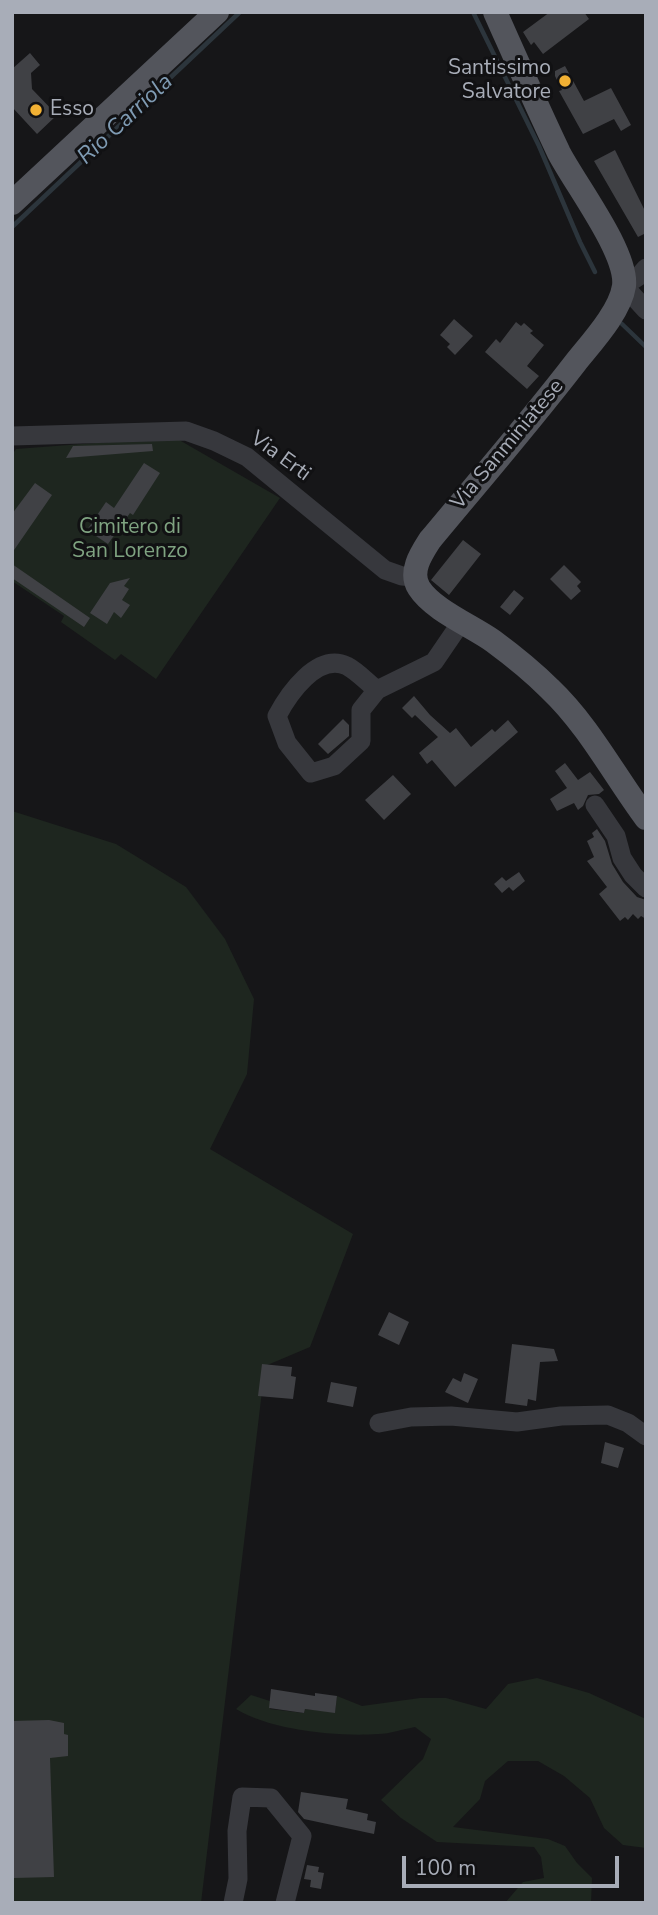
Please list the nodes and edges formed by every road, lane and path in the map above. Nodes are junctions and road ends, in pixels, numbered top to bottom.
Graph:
1 (217, 12) edge
2 (495, 12) edge
3 (12, 203) edge
4 (646, 268) edge
5 (624, 286) junction
6 (646, 310) edge
7 (12, 436) edge
8 (414, 577) junction
9 (462, 621) junction
10 (377, 690) junction
11 (595, 805) dead end
12 (646, 818) edge
13 (646, 888) edge
14 (637, 1422) edge
15 (379, 1423) dead end
16 (646, 1436) edge
17 (233, 1903) edge
18 (285, 1903) edge

1 - 3 main road
2 - 5 main road
4 - 5 street
5 - 6 street
5 - 8 main road, Via Sanminiatese
7 - 8 street, Via Erti
8 - 9 main road
9 - 10 street
9 - 12 main road
10 - 10 street
11 - 13 street
14 - 15 street
14 - 16 street
17 - 18 street

